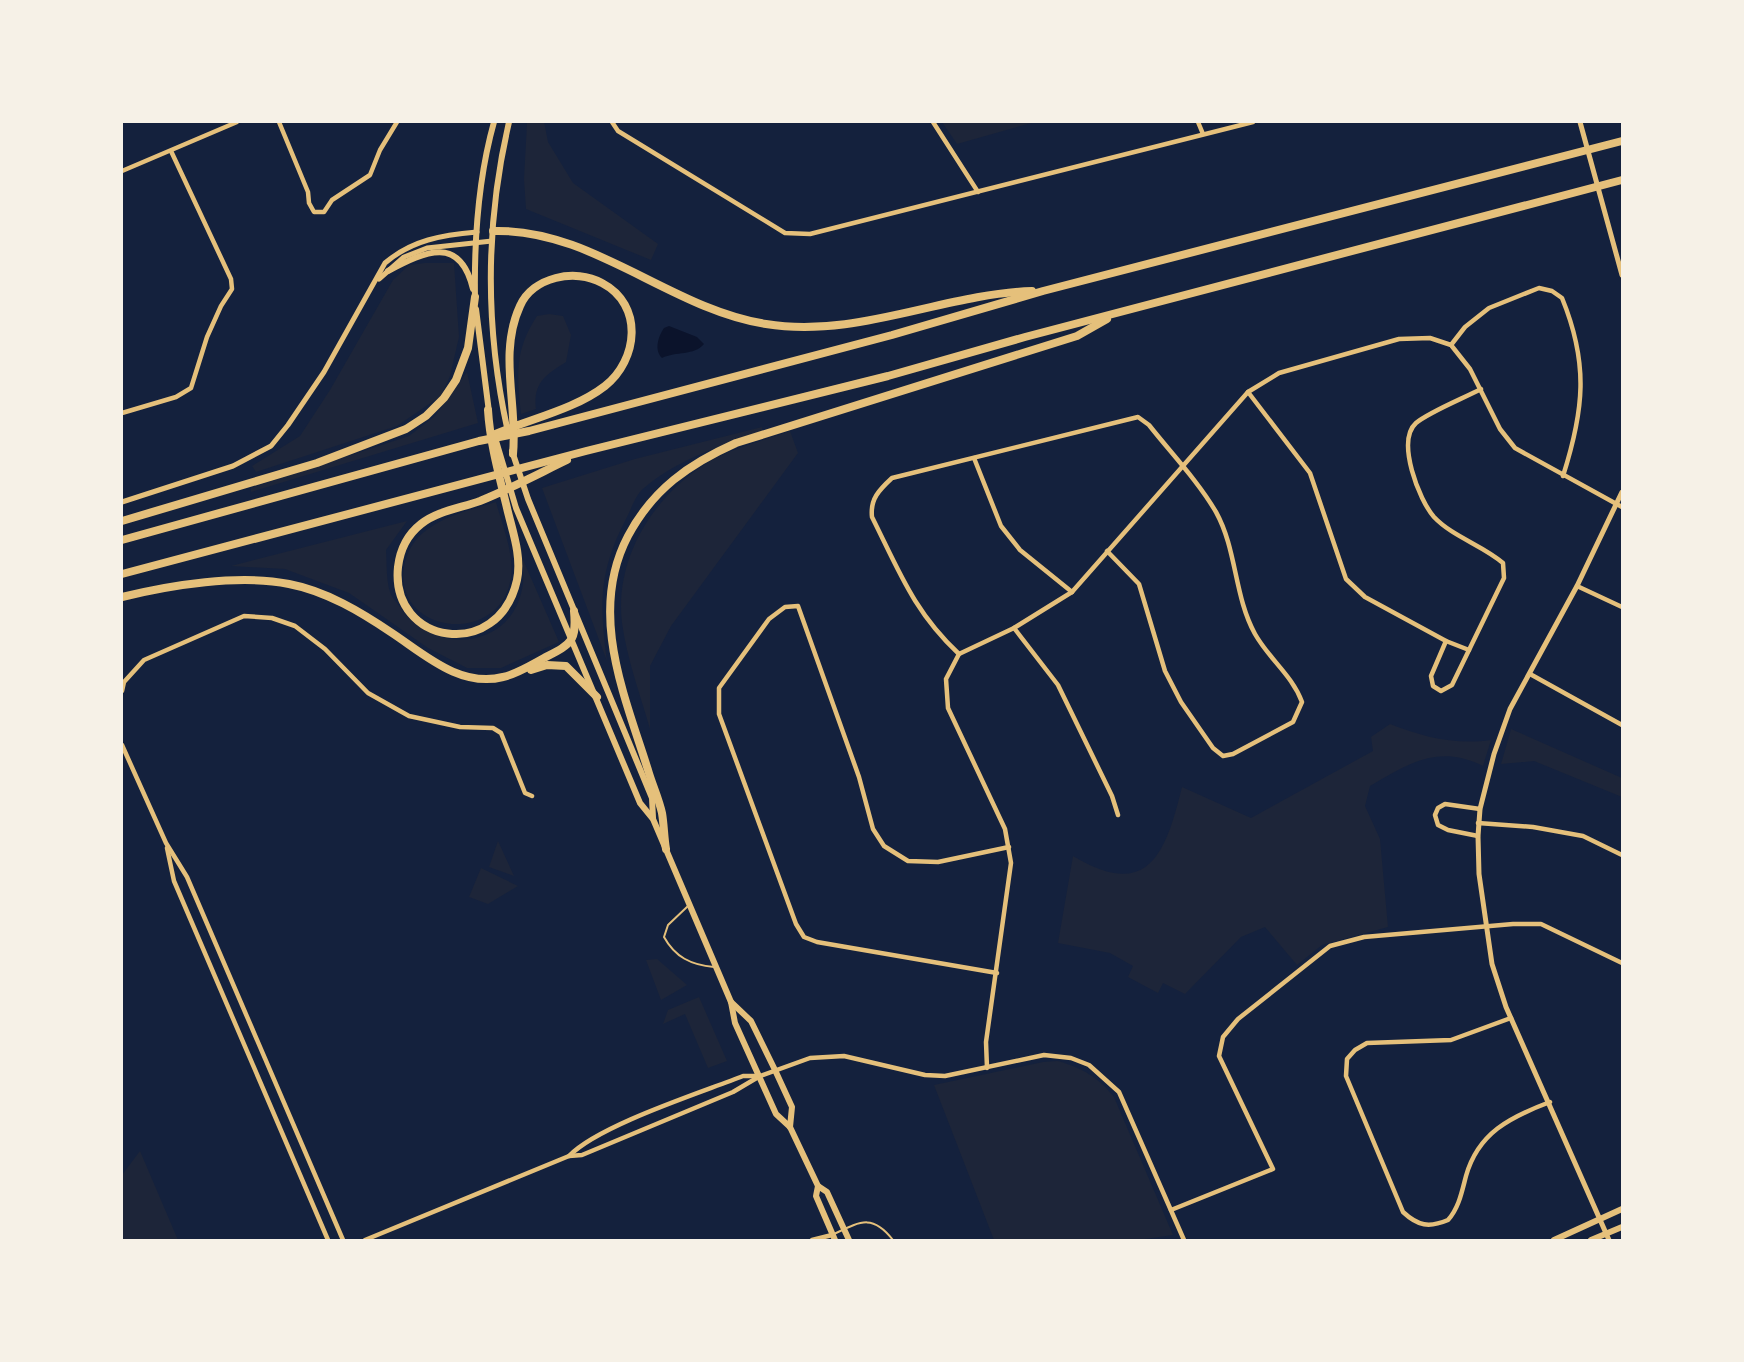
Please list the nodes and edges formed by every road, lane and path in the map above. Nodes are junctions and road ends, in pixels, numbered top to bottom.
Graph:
1 (237, 122) edge
2 (279, 122) edge
3 (397, 122) edge
4 (494, 122) edge
5 (509, 122) edge
6 (612, 122) edge
7 (933, 122) edge
8 (1198, 122) edge
9 (1253, 122) edge
10 (1580, 122) edge
11 (1203, 134) junction
12 (1623, 141) edge
13 (171, 151) junction
14 (122, 171) edge
15 (1623, 180) edge
16 (978, 192) junction
17 (493, 231) junction
18 (477, 232) junction
19 (492, 241) junction
20 (477, 243) junction
21 (388, 271) junction
22 (1623, 275) edge
23 (375, 282) junction
24 (1043, 291) junction
25 (475, 297) junction
26 (1114, 315) junction
27 (1451, 345) junction
28 (1481, 389) junction
29 (1248, 392) junction
30 (488, 410) joint
31 (122, 413) edge
32 (479, 441) junction
33 (586, 451) junction
34 (513, 454) junction
35 (974, 458) junction
36 (1182, 467) junction
37 (1563, 476) junction
38 (1623, 492) edge
39 (122, 502) edge
40 (1620, 506) edge
41 (512, 509) junction
42 (122, 521) edge
43 (122, 540) edge
44 (1107, 552) junction
45 (122, 574) edge
46 (1577, 585) junction
47 (1072, 592) junction
48 (122, 597) edge
49 (1623, 608) edge
50 (574, 611) junction
51 (1014, 628) junction
52 (573, 640) junction
53 (1446, 641) junction
54 (1468, 650) junction
55 (959, 654) junction
56 (515, 673) junction
57 (1530, 674) junction
58 (122, 691) edge
59 (597, 698) junction
60 (1623, 725) edge
61 (122, 745) edge
62 (532, 796) dead end
63 (1480, 809) junction
64 (1118, 815) dead end
65 (653, 819) junction
66 (1478, 824) junction
67 (1478, 836) junction
68 (165, 843) junction
69 (1009, 847) junction
70 (666, 849) junction
71 (1623, 855) edge
72 (688, 906) junction
73 (1485, 928) junction
74 (1623, 963) edge
75 (714, 966) junction
76 (997, 973) junction
77 (731, 1002) junction
78 (1511, 1018) junction
79 (987, 1068) junction
80 (775, 1070) junction
81 (760, 1076) junction
82 (1550, 1102) junction
83 (790, 1127) junction
84 (569, 1156) junction
85 (818, 1186) junction
86 (1623, 1209) edge
87 (1171, 1210) junction
88 (1599, 1222) junction
89 (1623, 1227) edge
90 (844, 1229) junction
91 (1605, 1234) junction
92 (833, 1238) edge
93 (328, 1240) edge
94 (343, 1240) edge
95 (365, 1240) edge
96 (812, 1240) edge
97 (849, 1240) edge
98 (893, 1240) edge
99 (1184, 1240) edge
100 (1554, 1240) edge
101 (1591, 1240) edge
102 (1609, 1240) edge

1 - 13 street
2 - 3 street
4 - 18 main road
5 - 17 main road
6 - 16 street
7 - 16 street
8 - 11 street
9 - 11 street
10 - 22 street
11 - 16 street
12 - 24 highway
13 - 14 street
13 - 31 street
15 - 26 highway
17 - 18 main road
17 - 19 main road
17 - 24 highway
18 - 20 main road
18 - 23 street
19 - 20 street
19 - 34 main road
20 - 21 street
20 - 25 main road
21 - 23 street
21 - 25 main road
23 - 39 street
24 - 32 highway
25 - 30 main road
25 - 42 highway
26 - 33 highway
26 - 70 highway
27 - 28 street
27 - 29 street
27 - 37 street
28 - 37 street
28 - 54 street
29 - 36 street
29 - 53 street
30 - 41 highway
32 - 34 highway
32 - 43 highway
33 - 41 highway
33 - 45 highway
34 - 50 main road
35 - 36 street
35 - 47 street
35 - 55 street
36 - 44 street
36 - 44 street
37 - 40 street
38 - 40 street
40 - 46 street
41 - 52 main road
44 - 47 street
46 - 49 street
46 - 57 street
47 - 51 street
48 - 56 highway
50 - 52 highway
50 - 65 main road
51 - 55 street
51 - 64 street
52 - 56 highway
52 - 59 main road
53 - 54 street
53 - 54 street
55 - 69 street
56 - 59 highway
57 - 60 street
57 - 63 street
58 - 62 street
59 - 65 main road
61 - 68 street
63 - 66 street
63 - 67 street
65 - 70 main road
66 - 67 street
66 - 71 street
67 - 73 street
68 - 93 street
68 - 94 street
69 - 76 street
69 - 76 street
70 - 72 main road
72 - 75 main road
72 - 75 lane
73 - 74 street
73 - 78 street
73 - 87 street
75 - 77 main road
76 - 79 street
77 - 80 main road
77 - 81 main road
78 - 82 street
78 - 82 street
79 - 80 street
79 - 87 street
80 - 81 street
80 - 83 main road
81 - 83 main road
81 - 84 street
81 - 84 street
82 - 88 street
83 - 85 main road
84 - 95 street
85 - 90 main road
85 - 92 main road
86 - 88 main road
87 - 99 street
88 - 91 street
88 - 100 main road
89 - 91 main road
90 - 92 lane
90 - 97 main road
90 - 98 lane
91 - 101 main road
91 - 102 street
92 - 96 street

